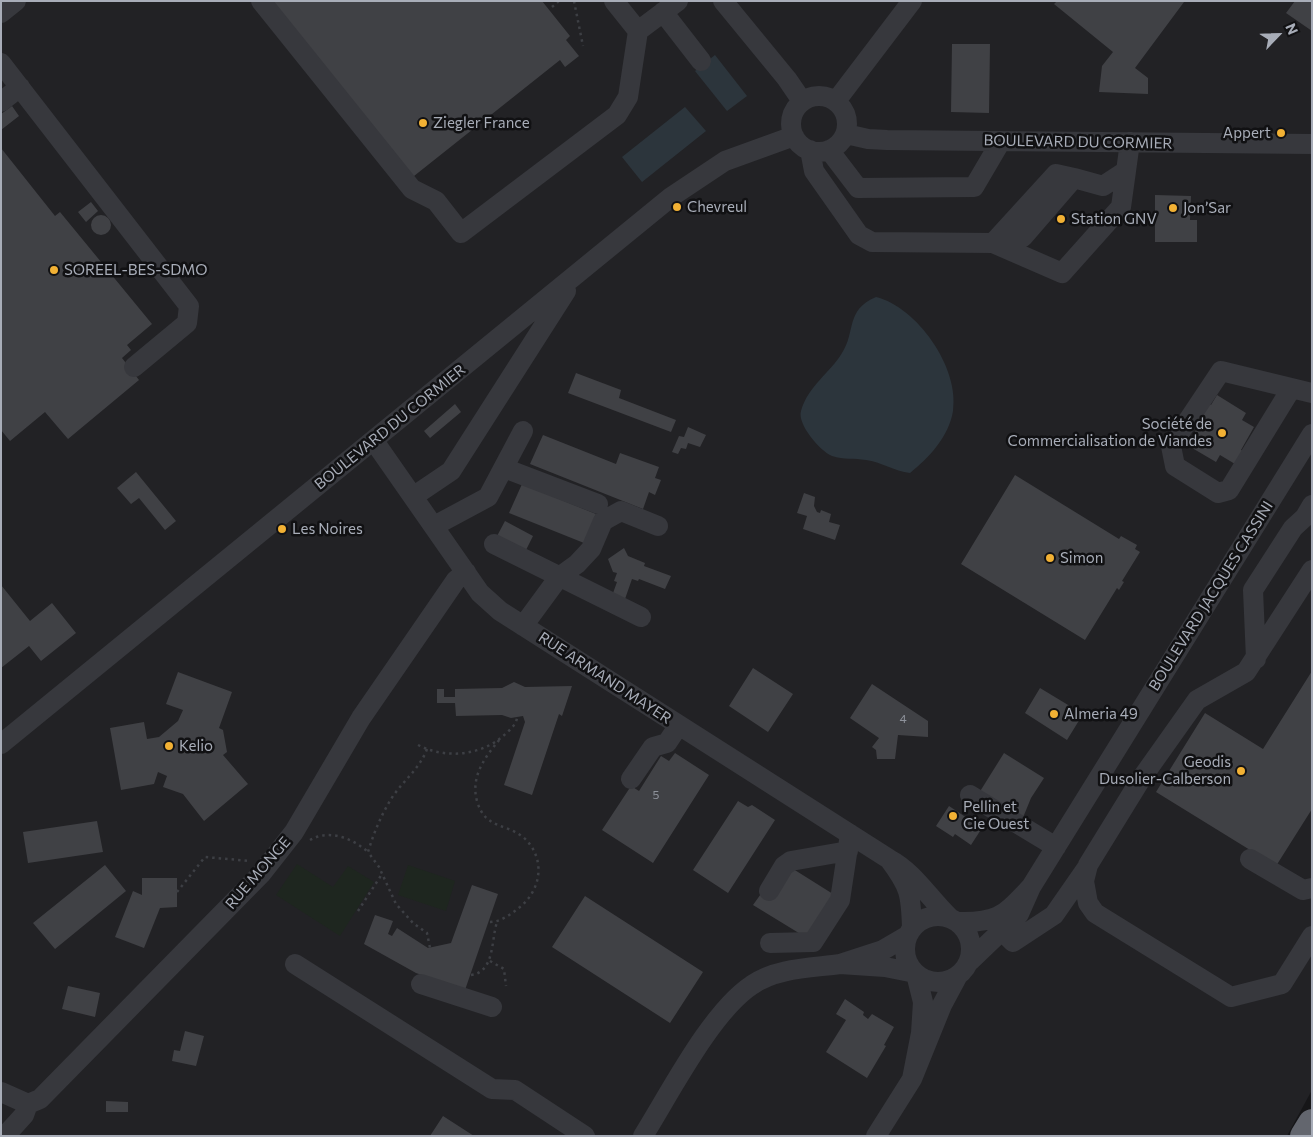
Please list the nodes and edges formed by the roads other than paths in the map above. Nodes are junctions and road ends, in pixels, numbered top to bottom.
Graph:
1 (16, 1) edge
2 (261, 1) edge
3 (614, 1) edge
4 (723, 1) edge
5 (912, 1) edge
6 (670, 7) edge
7 (1, 13) edge
8 (638, 31) junction
9 (701, 61) dead end
10 (1, 63) edge
11 (20, 87) junction
12 (802, 101) junction
13 (836, 101) junction
14 (1, 102) edge
15 (846, 134) junction
16 (794, 136) junction
17 (1001, 141) junction
18 (1130, 142) junction
19 (1312, 144) edge
20 (819, 150) junction
21 (1126, 171) junction
22 (993, 243) junction
23 (576, 274) junction
24 (134, 367) dead end
25 (1291, 389) junction
26 (1312, 393) edge
27 (522, 430) dead end
28 (1312, 434) edge
29 (374, 441) junction
30 (504, 468) junction
31 (414, 496) junction
32 (598, 504) dead end
33 (1312, 505) edge
34 (434, 526) junction
35 (658, 526) dead end
36 (494, 544) dead end
37 (1312, 570) edge
38 (466, 572) junction
39 (559, 577) junction
40 (641, 617) dead end
41 (523, 626) junction
42 (1251, 666) junction
43 (679, 725) junction
44 (1, 744) edge
45 (632, 779) dead end
46 (970, 794) dead end
47 (849, 843) junction
48 (1056, 848) junction
49 (889, 859) junction
50 (1250, 859) dead end
51 (1088, 865) junction
52 (1031, 887) junction
53 (1312, 888) edge
54 (769, 891) dead end
55 (954, 920) junction
56 (1001, 930) junction
57 (910, 932) junction
58 (1312, 936) edge
59 (770, 943) dead end
60 (970, 961) junction
61 (295, 964) dead end
62 (840, 964) junction
63 (915, 974) junction
64 (957, 978) junction
65 (421, 984) dead end
66 (492, 1006) dead end
67 (912, 1079) junction
68 (1, 1092) edge
69 (28, 1104) junction
70 (1312, 1123) edge
71 (5, 1136) edge
72 (585, 1136) edge
73 (643, 1136) edge
74 (876, 1136) edge
75 (1304, 1136) edge

1 - 7 street
2 - 8 street
3 - 8 street
4 - 12 street
5 - 13 street
6 - 8 street
6 - 9 street
10 - 11 street
11 - 14 street
11 - 24 street
12 - 13 street
12 - 16 street
13 - 15 street
15 - 17 street, BOULEVARD DU CORMIER
15 - 20 street
16 - 20 street
16 - 23 street, BOULEVARD DU CORMIER
17 - 18 street, BOULEVARD DU CORMIER
17 - 20 street
18 - 19 street, BOULEVARD DU CORMIER
18 - 21 street
20 - 22 street
21 - 22 street
21 - 22 street
23 - 29 street, BOULEVARD DU CORMIER
23 - 31 street
25 - 25 street
25 - 26 street
27 - 30 street
28 - 48 street, BOULEVARD JACQUES CASSINI
29 - 31 street, RUE ARMAND MAYER
29 - 44 street, BOULEVARD DU CORMIER
30 - 32 street
30 - 34 street
31 - 34 street, RUE ARMAND MAYER
33 - 42 street
34 - 38 street, RUE ARMAND MAYER
35 - 39 street
36 - 39 street
37 - 42 street
38 - 41 street, RUE ARMAND MAYER
38 - 69 street, RUE MONGE
39 - 40 street
39 - 41 street
41 - 43 street, RUE ARMAND MAYER
42 - 51 street
43 - 45 street
43 - 47 street, RUE ARMAND MAYER
46 - 48 street
47 - 49 street, RUE ARMAND MAYER
47 - 54 street
47 - 59 street
48 - 52 street, BOULEVARD JACQUES CASSINI
49 - 55 street, RUE ARMAND MAYER
49 - 57 street, RUE ARMAND MAYER
50 - 53 street
51 - 56 street
51 - 58 street
52 - 55 street, BOULEVARD JACQUES CASSINI
52 - 56 street, BOULEVARD JACQUES CASSINI
55 - 57 street
55 - 60 street
56 - 60 street, BOULEVARD JACQUES CASSINI
57 - 62 street
57 - 63 street
60 - 64 street
61 - 72 street
62 - 63 street
62 - 73 street
63 - 64 street
63 - 67 street
64 - 67 street
65 - 66 street
67 - 74 street
68 - 69 street
69 - 71 street, RUE MONGE
70 - 75 highway

